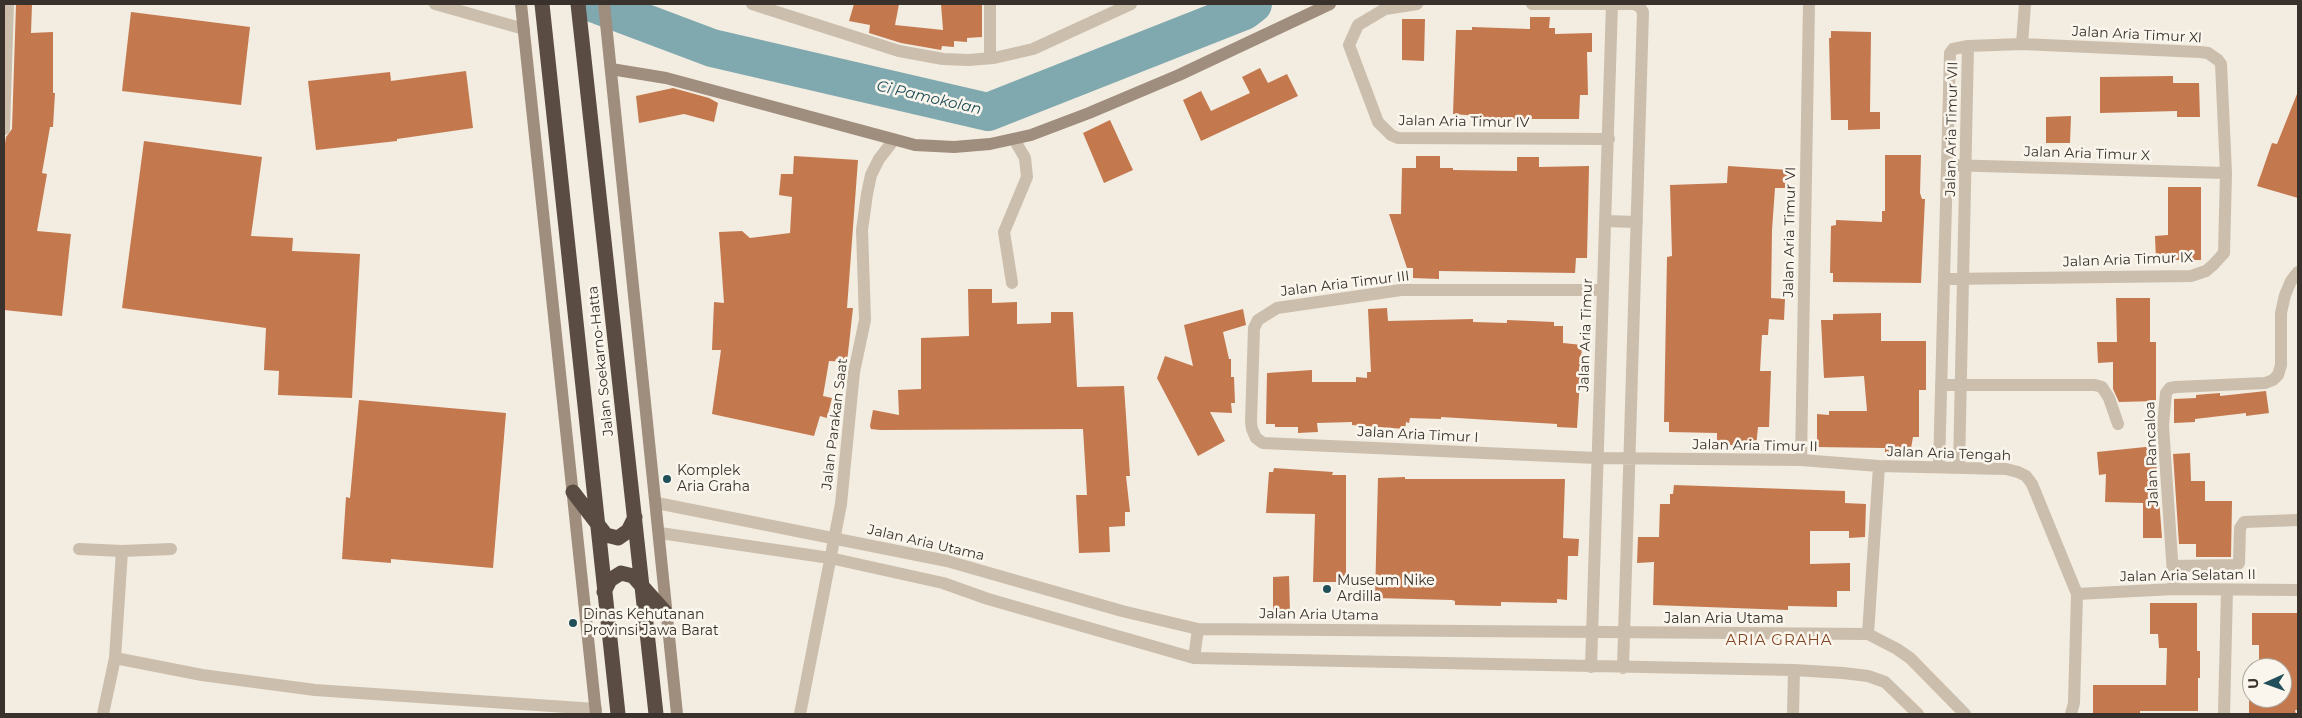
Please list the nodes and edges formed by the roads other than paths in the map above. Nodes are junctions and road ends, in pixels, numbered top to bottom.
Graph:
1 (8, 4) edge
2 (435, 4) edge
3 (542, 4) edge
4 (578, 4) edge
5 (604, 4) edge
6 (754, 4) edge
7 (990, 4) edge
8 (1131, 4) edge
9 (1330, 4) edge
10 (1417, 4) edge
11 (1532, 4) edge
12 (1612, 4) edge
13 (1809, 4) edge
14 (2025, 4) edge
15 (522, 7) edge
16 (524, 29) junction
17 (2022, 44) junction
18 (1968, 46) junction
19 (990, 58) junction
20 (611, 69) junction
21 (4, 129) edge
22 (1014, 139) junction
23 (1608, 139) junction
24 (893, 141) junction
25 (1947, 165) junction
26 (1967, 165) junction
27 (2226, 173) junction
28 (1606, 221) junction
29 (1637, 222) junction
30 (2298, 272) edge
31 (1944, 279) junction
32 (1964, 279) junction
33 (1012, 283) dead end
34 (1602, 290) junction
35 (1963, 385) junction
36 (1941, 386) junction
37 (1251, 422) joint
38 (2118, 424) dead end
39 (1596, 458) junction
40 (1630, 459) junction
41 (1801, 460) junction
42 (1879, 466) junction
43 (1939, 467) junction
44 (1959, 467) junction
45 (573, 492) junction
46 (657, 503) junction
47 (635, 517) junction
48 (2298, 520) edge
49 (597, 524) junction
50 (660, 533) junction
51 (834, 538) junction
52 (79, 549) dead end
53 (171, 549) dead end
54 (122, 551) junction
55 (830, 558) junction
56 (947, 561) junction
57 (2174, 566) junction
58 (943, 583) junction
59 (643, 586) junction
60 (2174, 589) junction
61 (2227, 590) junction
62 (2298, 590) edge
63 (604, 592) junction
64 (2078, 594) junction
65 (666, 612) junction
66 (1198, 629) junction
67 (1593, 633) junction
68 (1624, 634) junction
69 (1868, 634) junction
70 (115, 658) junction
71 (1194, 658) junction
72 (1591, 667) junction
73 (1623, 668) junction
74 (1794, 670) junction
75 (596, 712) edge
76 (103, 714) edge
77 (618, 714) edge
78 (656, 714) edge
79 (677, 714) edge
80 (800, 714) edge
81 (1793, 714) edge
82 (1918, 714) edge
83 (1965, 714) edge
84 (2071, 714) edge
85 (2224, 714) edge

1 - 21 street
2 - 16 street
3 - 49 highway, Jalan Soekarno-Hatta
4 - 47 highway, Jalan Soekarno-Hatta
5 - 20 main road
6 - 19 street
7 - 19 street
8 - 19 street
9 - 22 main road
10 - 23 street, Jalan Aria Timur IV
11 - 12 street
12 - 23 street, Jalan Aria Timur
12 - 29 street
13 - 41 street, Jalan Aria Timur VI
14 - 17 street
15 - 16 main road
16 - 45 main road
17 - 18 street, Jalan Aria Timur XI
17 - 27 street, Jalan Aria Timur XI
18 - 25 street, Jalan Aria Timur VII
18 - 26 street, Jalan Aria Timur VII
20 - 24 main road
20 - 46 main road
22 - 24 main road
22 - 33 street
23 - 28 street, Jalan Aria Timur
24 - 51 street, Jalan Parakan Saat
25 - 26 street, Jalan Aria Timur X
25 - 31 street, Jalan Aria Timur VII
26 - 27 street, Jalan Aria Timur X
26 - 32 street, Jalan Aria Timur VII
27 - 32 street, Jalan Aria Timur IX
28 - 29 street
28 - 34 street, Jalan Aria Timur
29 - 40 street
30 - 57 street, Jalan Rancaloa
31 - 32 street, Jalan Aria Timur IX
31 - 36 street, Jalan Aria Timur VII
32 - 35 street, Jalan Aria Timur VII
34 - 37 street, Jalan Aria Timur III
34 - 39 street, Jalan Aria Timur
35 - 36 street
35 - 38 street
35 - 44 street, Jalan Aria Timur VII
36 - 43 street, Jalan Aria Timur VII
37 - 39 street, Jalan Aria Timur I
39 - 40 street, Jalan Aria Timur II
39 - 67 street, Jalan Aria Timur
40 - 41 street, Jalan Aria Timur II
40 - 68 street
41 - 42 street, Jalan Aria Timur II
42 - 43 street, Jalan Aria Tengah
42 - 69 street, Jalan Aria Tengah
43 - 44 street, Jalan Aria Tengah
44 - 64 street, Jalan Aria Tengah
45 - 49 highway
45 - 75 main road
46 - 50 main road
46 - 51 street, Jalan Aria Utama
47 - 49 highway
47 - 59 highway, Jalan Soekarno-Hatta
48 - 57 street
49 - 63 highway, Jalan Soekarno-Hatta
50 - 55 street
50 - 65 main road
51 - 55 street, Jalan Parakan Saat
51 - 56 street, Jalan Aria Utama
52 - 54 street
53 - 54 street
54 - 70 street
55 - 58 street
55 - 80 street, Jalan Parakan Saat
56 - 58 street
56 - 66 street, Jalan Aria Utama
57 - 60 street, Jalan Rancaloa
58 - 71 street
59 - 63 highway
59 - 65 highway
59 - 78 highway, Jalan Soekarno-Hatta
60 - 61 street, Jalan Aria Selatan II
60 - 64 street, Jalan Aria Selatan II
61 - 62 street, Jalan Aria Selatan II
61 - 85 street
63 - 77 highway, Jalan Soekarno-Hatta
64 - 84 street
65 - 79 main road
66 - 67 street, Jalan Aria Utama
66 - 71 street
67 - 68 street, Jalan Aria Utama
67 - 72 street, Jalan Aria Timur
68 - 69 street, Jalan Aria Utama
68 - 73 street
69 - 83 street, Jalan Aria Utama
70 - 75 street
70 - 76 street
71 - 72 street
72 - 73 street
73 - 74 street
74 - 81 street
74 - 82 street

